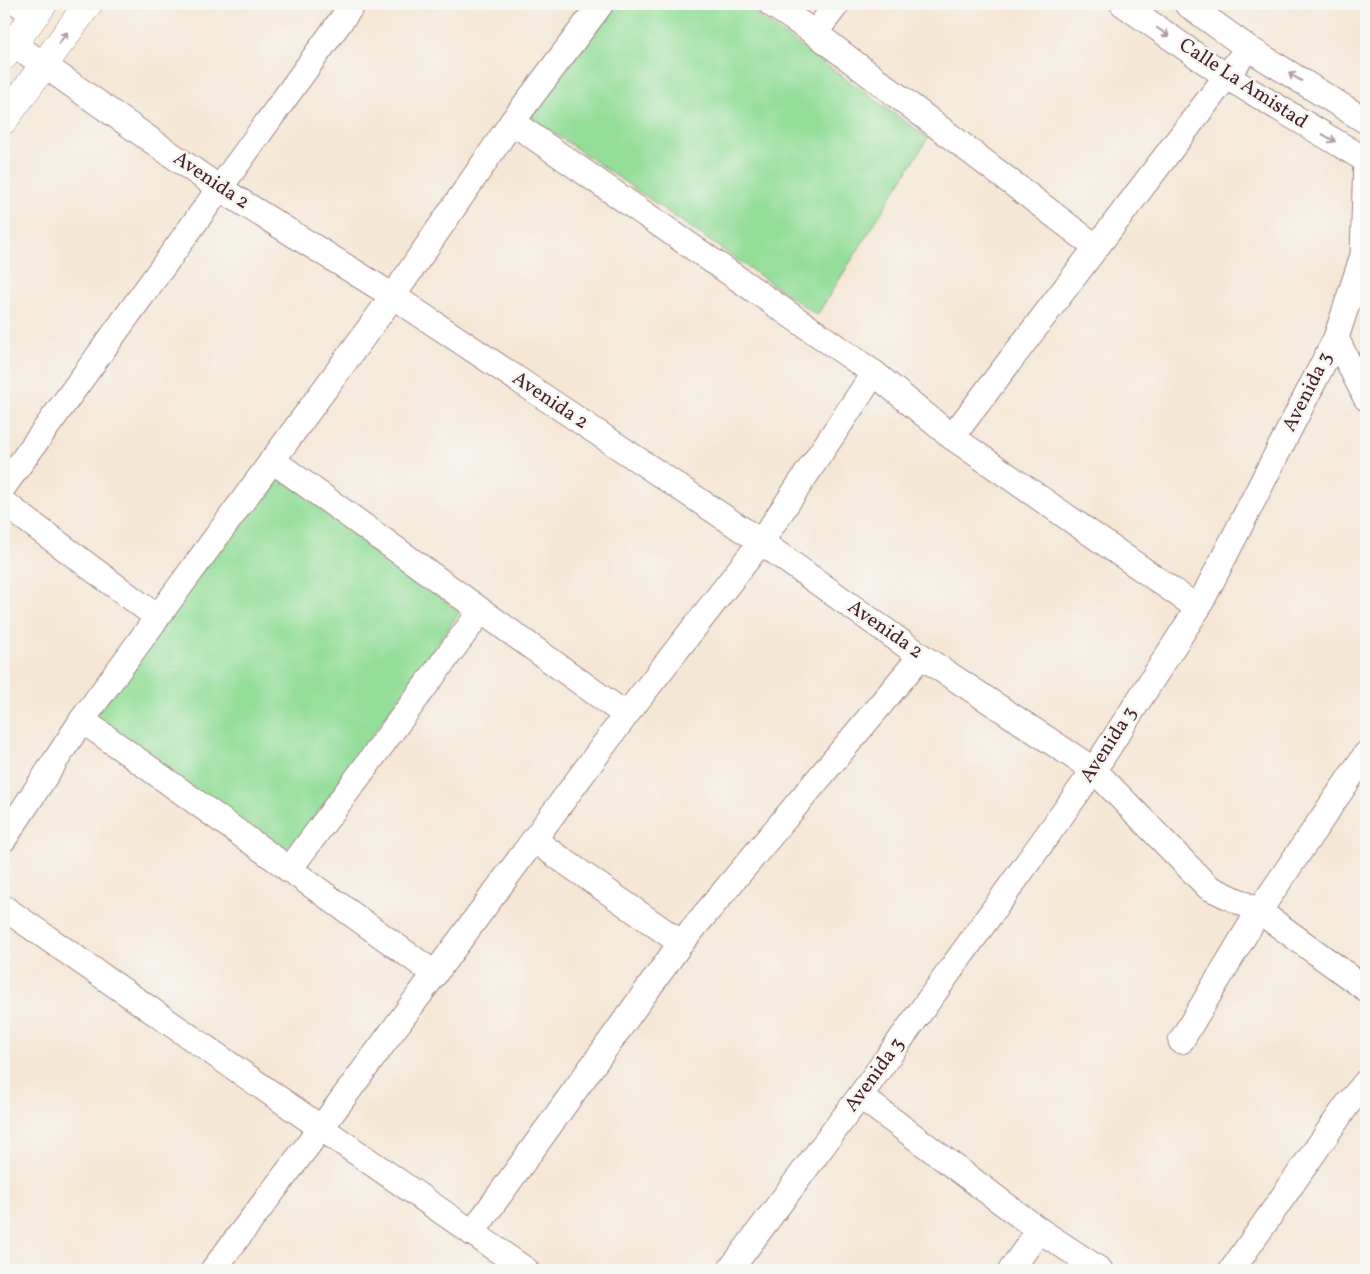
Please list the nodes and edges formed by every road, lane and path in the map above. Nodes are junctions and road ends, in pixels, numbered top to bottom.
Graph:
1 (88, 4) edge
2 (353, 4) edge
3 (601, 4) edge
4 (771, 4) edge
5 (838, 4) edge
6 (1123, 4) edge
7 (1187, 4) edge
8 (32, 7) edge
9 (815, 34) junction
10 (7, 46) edge
11 (1248, 48) junction
12 (44, 65) junction
13 (1228, 77) junction
14 (4, 120) edge
15 (1366, 121) edge
16 (512, 122) junction
17 (1366, 160) edge
18 (219, 188) junction
19 (1096, 247) junction
20 (393, 296) junction
21 (1336, 338) junction
22 (1366, 354) edge
23 (874, 373) junction
24 (1366, 398) edge
25 (952, 437) junction
26 (272, 460) junction
27 (4, 486) edge
28 (4, 503) edge
29 (761, 542) junction
30 (1198, 608) junction
31 (481, 611) junction
32 (157, 617) junction
33 (922, 656) junction
34 (626, 715) junction
35 (82, 720) junction
36 (1366, 754) edge
37 (1094, 770) junction
38 (4, 839) edge
39 (534, 840) junction
40 (289, 870) junction
41 (4, 908) edge
42 (1259, 911) junction
43 (681, 943) junction
44 (435, 974) junction
45 (1366, 989) edge
46 (1181, 1041) dead end
47 (1366, 1082) edge
48 (860, 1096) junction
49 (321, 1128) junction
50 (1039, 1230) junction
51 (472, 1233) junction
52 (1240, 1268) edge
53 (213, 1270) edge
54 (526, 1270) edge
55 (730, 1270) edge
56 (1011, 1270) edge
57 (1100, 1270) edge

12 -> 1 main road
2 - 18 street
3 - 16 street
4 - 9 street
5 - 9 street
6 -> 13 street, Calle La Amistad
7 - 11 street, Calle La Amistad
8 - 10 main road
9 - 19 street
10 - 12 street, Avenida 2
11 - 13 street
15 -> 11 street, Calle La Amistad
12 - 14 main road
12 - 18 street, Avenida 2
13 -> 17 street, Calle La Amistad
13 - 19 street
16 - 20 street
16 - 23 street
17 - 21 street, Avenida 3
18 - 20 street, Avenida 2
18 - 27 street
19 - 25 street
20 - 26 street
20 - 29 street, Avenida 2
21 - 22 street
21 - 24 street
21 - 30 street, Avenida 3
23 - 25 street
23 - 29 street
25 - 30 street
26 - 31 street
26 - 32 street
28 - 32 street
29 - 33 street, Avenida 2
29 - 34 street
30 - 37 street, Avenida 3
31 - 34 street
31 - 40 street
32 - 35 street
33 - 37 street, Avenida 2
33 - 43 street
34 - 39 street
35 - 38 street
35 - 40 street
36 - 42 street
37 - 42 street, Avenida 2
37 - 48 street, Avenida 3
39 - 43 street
39 - 44 street
40 - 44 street
41 - 49 street
42 - 45 street, Avenida 2
42 - 46 street
43 - 51 street
44 - 49 street
47 - 52 street
48 - 50 street
48 - 55 street, Avenida 3
49 - 51 street
49 - 53 street
50 - 56 street
50 - 57 street
51 - 54 street

